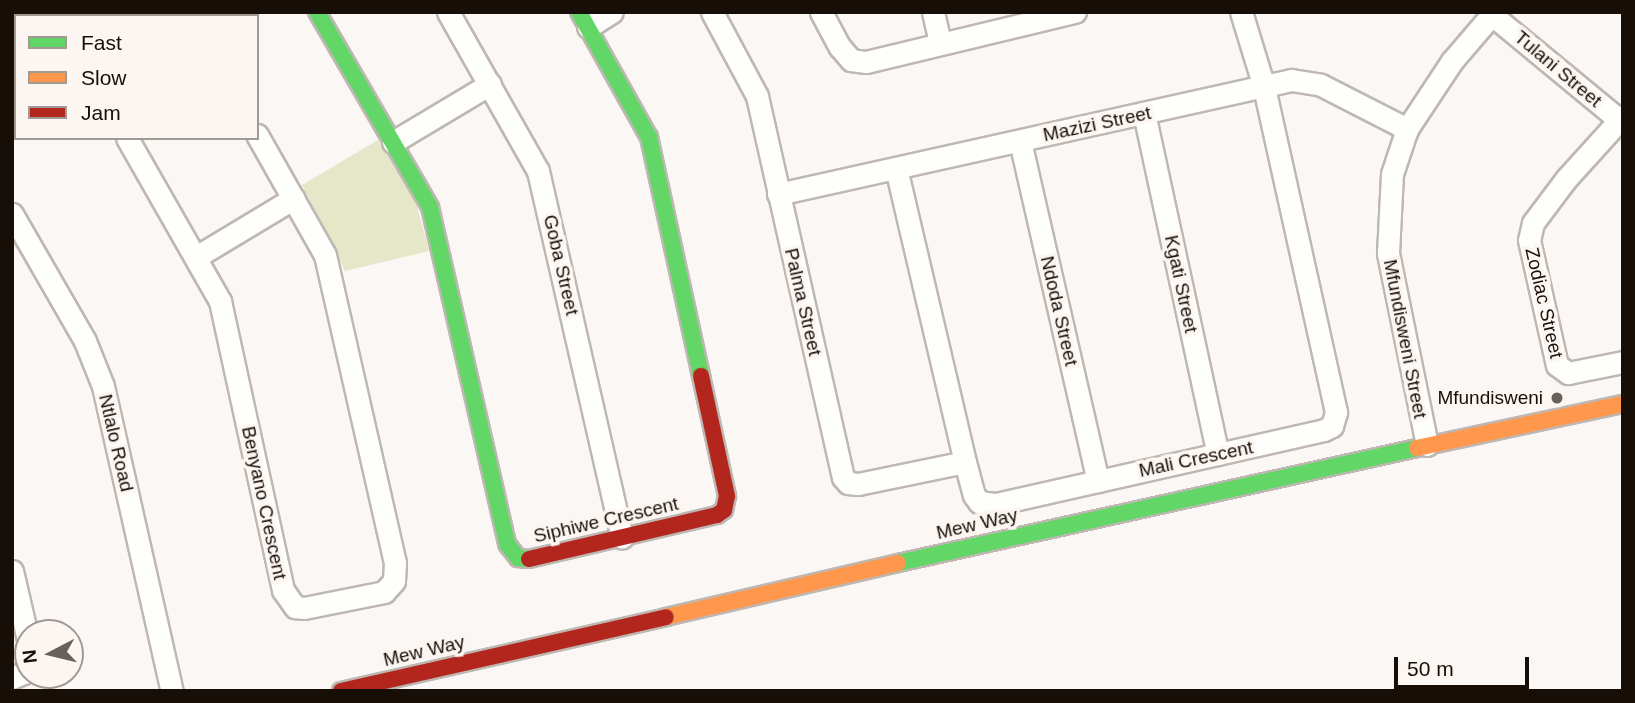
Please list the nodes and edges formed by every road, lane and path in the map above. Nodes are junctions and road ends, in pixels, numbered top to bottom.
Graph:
1 (317, 12) edge
2 (448, 12) edge
3 (612, 12) edge
4 (712, 12) edge
5 (821, 12) edge
6 (933, 12) edge
7 (1075, 12) edge
8 (1241, 12) edge
9 (1493, 14) edge
10 (1028, 17) edge
11 (583, 19) edge
12 (940, 43) junction
13 (490, 84) junction
14 (1264, 87) junction
15 (1144, 113) junction
16 (1622, 119) edge
17 (1407, 129) junction
18 (259, 138) edge
19 (128, 140) edge
20 (1020, 141) junction
21 (393, 142) junction
22 (896, 168) junction
23 (778, 194) junction
24 (294, 198) junction
25 (13, 215) edge
26 (197, 257) junction
27 (1623, 362) edge
28 (1623, 404) edge
29 (1427, 445) junction
30 (1218, 454) junction
31 (965, 462) junction
32 (1098, 481) junction
33 (622, 538) junction
34 (12, 571) edge
35 (23, 619) edge
36 (172, 691) edge
37 (341, 691) edge

1 - 21 street, Siphiwe Crescent
2 - 13 street, Goba Street
3 - 11 street
4 - 23 street, Palma Street
5 - 12 street
6 - 12 street
7 - 10 street
8 - 14 street, Mali Crescent
9 - 16 street, Tulani Street
9 - 17 street, Mfundisweni Street
10 - 12 street
11 - 33 street, Siphiwe Crescent
13 - 21 street
13 - 33 street, Goba Street
14 - 15 street, Mazizi Street
14 - 17 street, Mazizi Street
14 - 30 street, Mali Crescent
15 - 20 street, Mazizi Street
15 - 30 street, Kgati Street
16 - 27 street, Zodiac Street
17 - 29 street, Mfundisweni Street
18 - 24 street, Benyano Crescent
19 - 26 street, Benyano Crescent
20 - 22 street, Mazizi Street
20 - 32 street, Ndoda Street
21 - 33 street, Siphiwe Crescent
22 - 23 street, Mazizi Street
22 - 31 street, Mali Crescent
23 - 31 street, Palma Street
24 - 26 street
24 - 26 street, Benyano Crescent
25 - 36 street, Ntlalo Road
28 - 29 street, Mew Way
29 - 37 street, Mew Way
30 - 32 street, Mali Crescent
31 - 32 street, Mali Crescent
34 - 35 street

